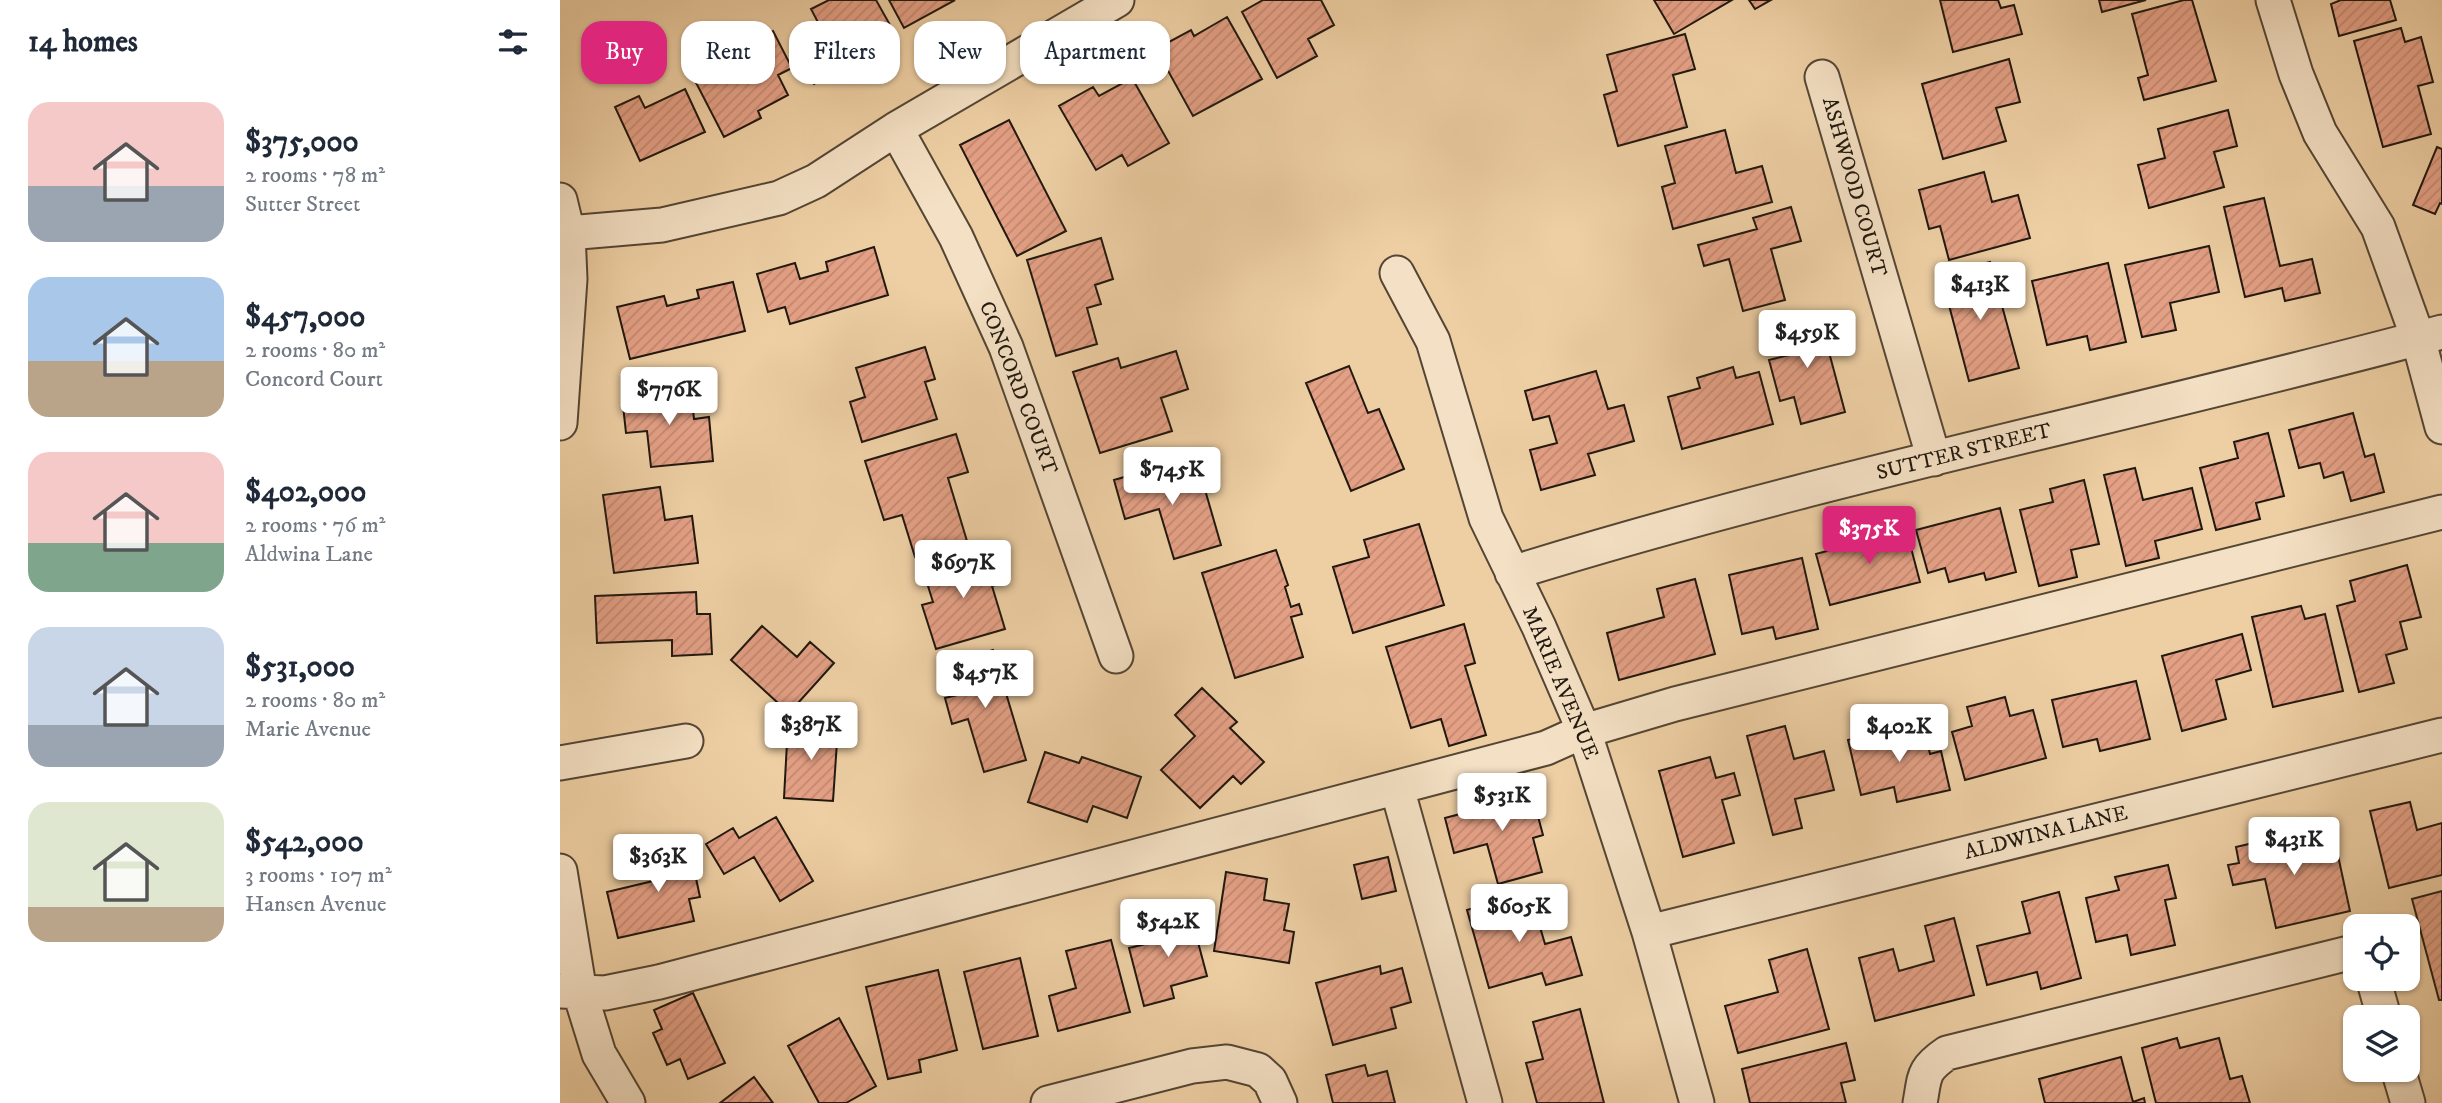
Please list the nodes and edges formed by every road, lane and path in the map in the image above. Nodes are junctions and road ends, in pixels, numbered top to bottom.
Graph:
1 (1117, 0) edge
2 (2273, 0) edge
3 (1822, 77) dead end
4 (896, 130) junction
5 (560, 201) edge
6 (568, 233) junction
7 (1398, 273) dead end
8 (2430, 335) edge
9 (561, 405) edge
10 (2442, 427) edge
11 (1934, 459) junction
12 (2442, 512) edge
13 (1512, 573) junction
14 (1116, 656) dead end
15 (1584, 731) junction
16 (2442, 734) edge
17 (686, 741) dead end
18 (560, 763) edge
19 (1397, 788) junction
20 (560, 871) edge
21 (1649, 932) junction
22 (2343, 955) edge
23 (570, 992) edge
24 (2402, 1082) edge
25 (628, 1103) edge
26 (1048, 1103) edge
27 (1280, 1103) edge
28 (1485, 1103) edge
29 (1697, 1103) edge
30 (1920, 1103) edge
31 (2408, 1103) edge

1 - 4 street
2 - 8 street
3 - 11 street, ASHWOOD COURT
4 - 6 street
4 - 14 street, CONCORD COURT
5 - 6 street
6 - 9 street
7 - 13 street, MARIE AVENUE
8 - 10 street
8 - 11 street, SUTTER STREET
11 - 13 street, SUTTER STREET
12 - 15 street
13 - 15 street, MARIE AVENUE
15 - 19 street
15 - 21 street, MARIE AVENUE
16 - 21 street, ALDWINA LANE
17 - 18 street
19 - 23 street
19 - 28 street
20 - 23 street
21 - 29 street, MARIE AVENUE
22 - 30 street
23 - 25 street
24 - 31 street
26 - 27 street

